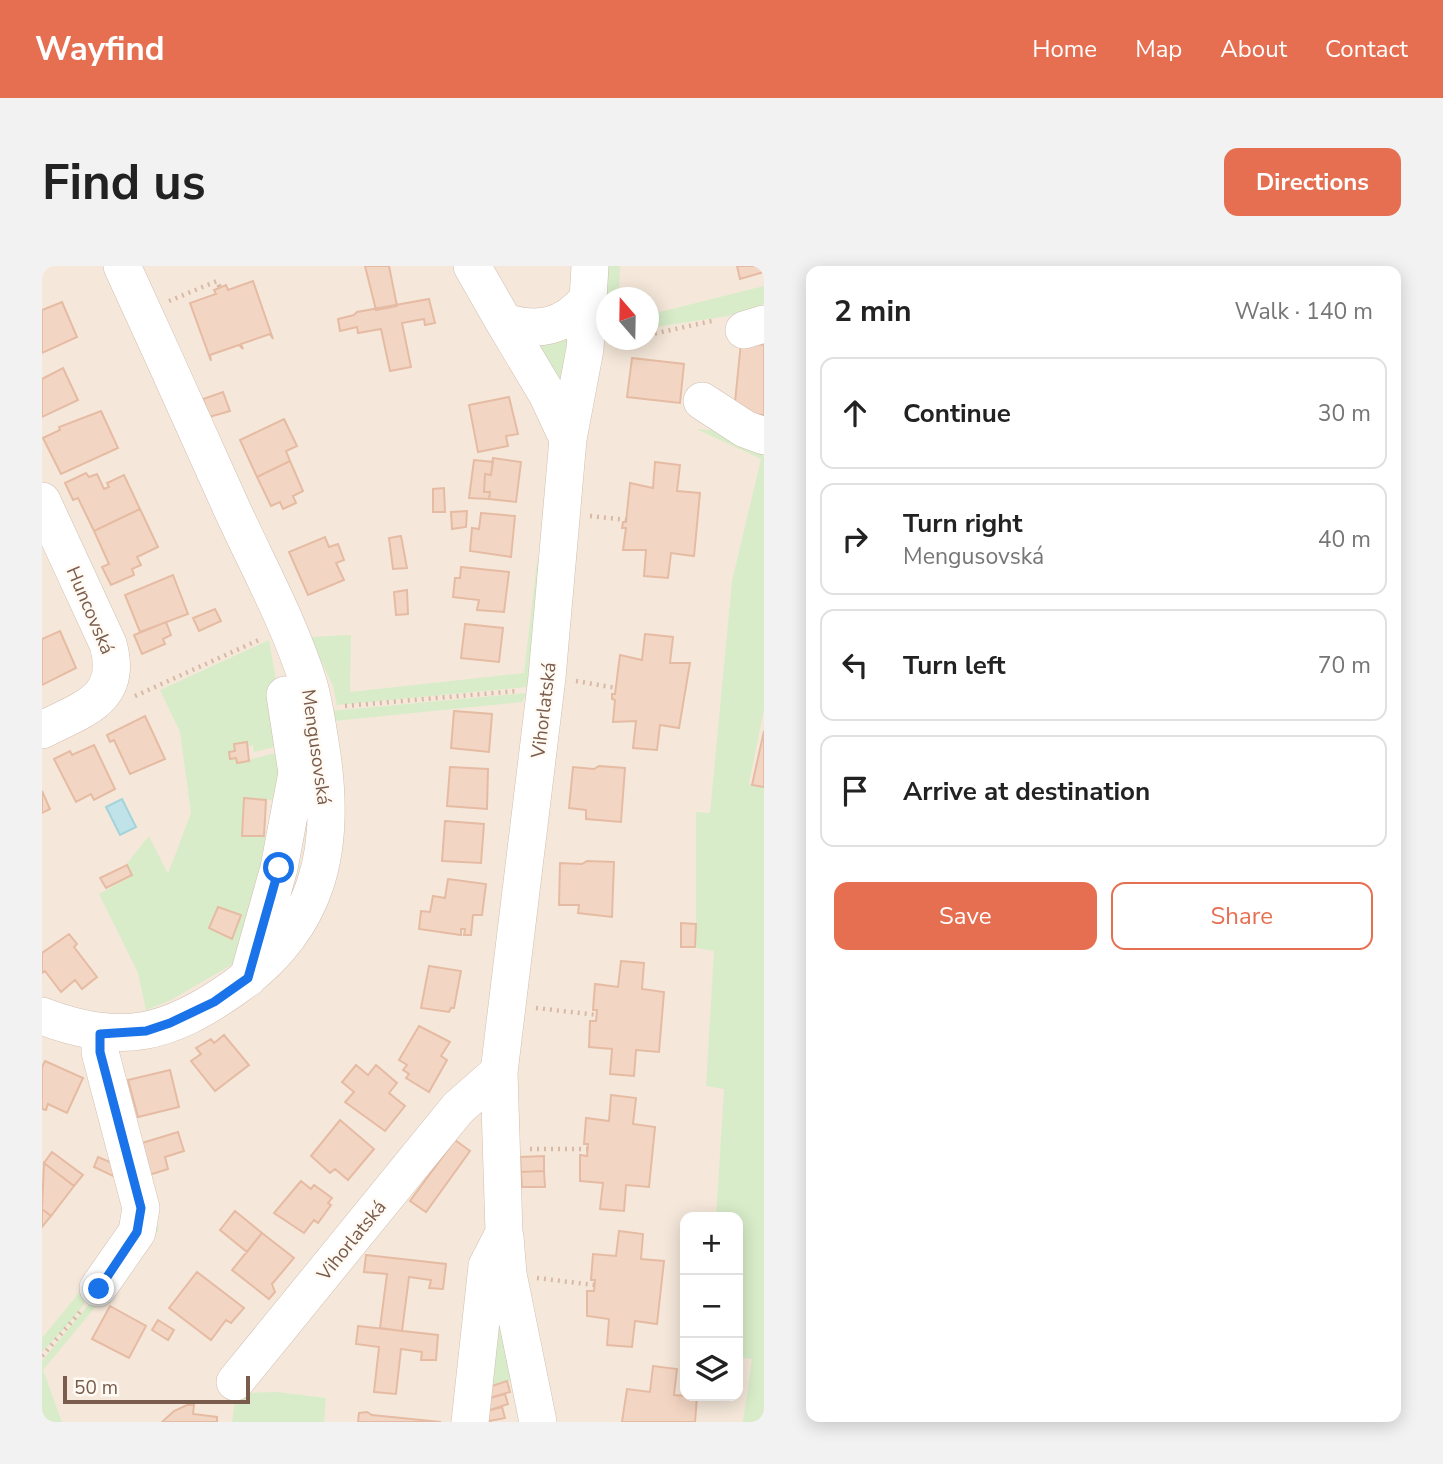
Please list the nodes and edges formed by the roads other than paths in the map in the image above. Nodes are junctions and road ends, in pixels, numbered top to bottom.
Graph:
1 (122, 266) edge
2 (472, 266) edge
3 (589, 283) edge
4 (504, 322) junction
5 (702, 401) dead end
6 (764, 436) edge
7 (568, 439) junction
8 (42, 501) edge
9 (42, 730) edge
10 (42, 1016) edge
11 (100, 1034) junction
12 (499, 1072) junction
13 (504, 1233) junction
14 (99, 1289) dead end
15 (236, 1382) dead end
16 (470, 1422) edge
17 (538, 1422) edge

1 - 11 street, Mengusovská
2 - 4 street
3 - 4 street
3 - 7 street, Vihorlatská
4 - 7 street
5 - 6 street
7 - 12 street, Vihorlatská
8 - 9 street, Huncovská
10 - 11 street, Mengusovská
11 - 14 street
12 - 13 street, Vihorlatská
12 - 15 street, Vihorlatská
13 - 16 street, Vihorlatská
13 - 17 street, Vihorlatská

